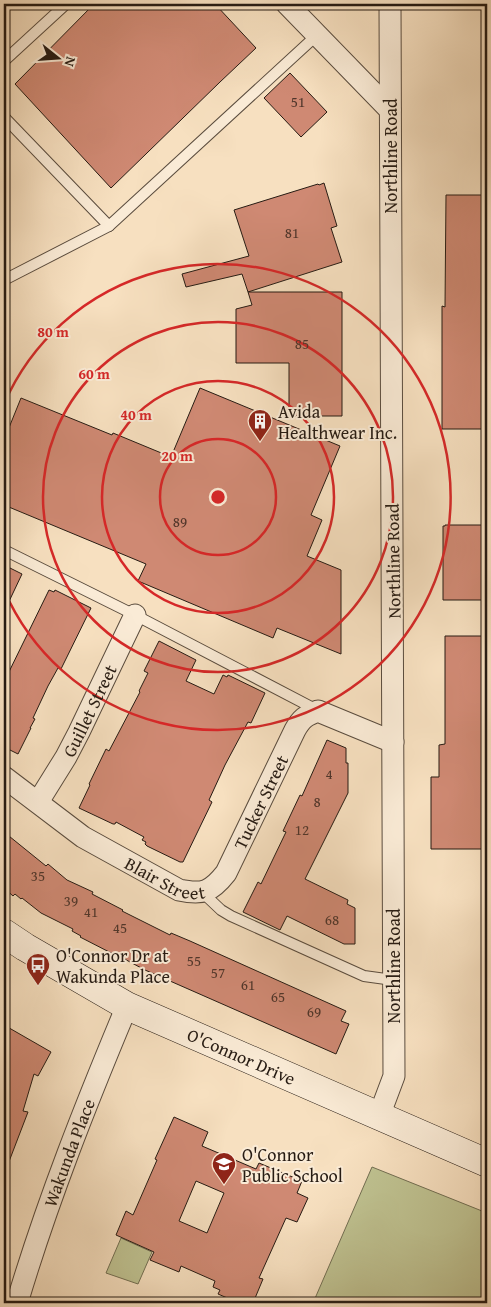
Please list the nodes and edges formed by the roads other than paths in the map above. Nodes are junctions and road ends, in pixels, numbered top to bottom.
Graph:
1 (66, 4) edge
2 (287, 4) edge
3 (390, 4) edge
4 (317, 35) junction
5 (4, 61) edge
6 (390, 110) junction
7 (4, 117) edge
8 (109, 226) junction
9 (4, 280) edge
10 (4, 550) edge
11 (135, 616) junction
12 (318, 711) junction
13 (393, 742) junction
14 (4, 777) edge
15 (38, 802) junction
16 (202, 892) junction
17 (4, 933) edge
18 (393, 980) junction
19 (127, 1006) junction
20 (379, 1116) junction
21 (487, 1163) edge
22 (17, 1303) edge

1 - 5 lane
2 - 4 street
3 - 6 street, Northline Road
4 - 6 street
4 - 8 lane
6 - 13 street, Northline Road
7 - 8 lane
8 - 9 lane
10 - 11 lane
11 - 12 lane
11 - 15 street, Guillet Street
12 - 13 street
12 - 16 street, Tucker Street
13 - 18 street, Northline Road
14 - 15 street, Blair Street
15 - 16 street, Blair Street
16 - 18 lane, Blair Street
17 - 19 main road, O'Connor Drive
18 - 20 street, Northline Road
19 - 20 main road, O'Connor Drive
19 - 22 street, Wakunda Place
20 - 21 main road, O'Connor Drive

